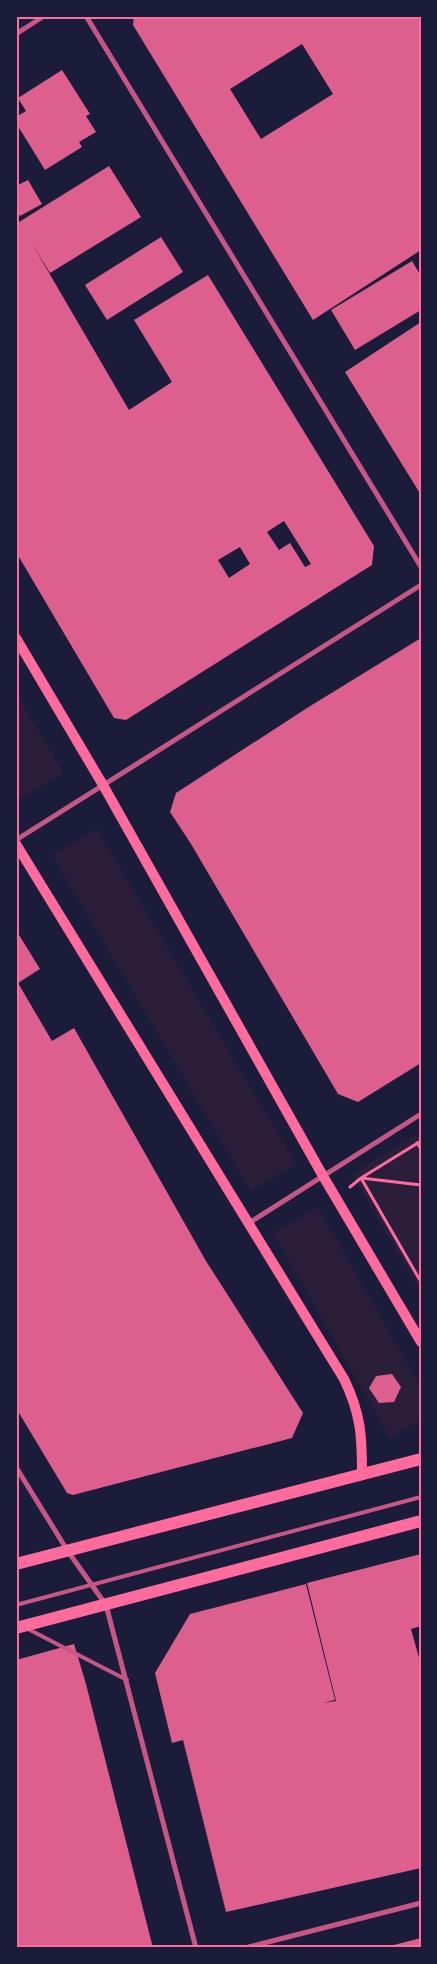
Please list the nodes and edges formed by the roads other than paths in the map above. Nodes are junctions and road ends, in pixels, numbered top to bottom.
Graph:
1 (44, 16) edge
2 (86, 16) edge
3 (16, 34) edge
4 (421, 567) edge
5 (421, 585) edge
6 (16, 638) edge
7 (103, 785) junction
8 (16, 840) edge
9 (16, 844) edge
10 (421, 1114) edge
11 (323, 1176) junction
12 (249, 1223) junction
13 (421, 1342) edge
14 (421, 1459) edge
15 (16, 1467) edge
16 (362, 1474) junction
17 (421, 1497) edge
18 (421, 1521) edge
19 (67, 1550) junction
20 (16, 1564) edge
21 (92, 1585) junction
22 (16, 1605) edge
23 (106, 1605) junction
24 (19, 1627) edge
25 (127, 1680) junction
26 (421, 1903) edge
27 (196, 1948) edge
28 (245, 1948) edge

1 - 3 street
2 - 4 street
5 - 7 street
6 - 7 main road
7 - 8 street
7 - 11 main road
9 - 12 main road
10 - 11 street
11 - 12 street
11 - 13 main road
12 - 16 main road
14 - 16 main road
15 - 19 street
16 - 19 main road
17 - 21 lane
18 - 23 main road
19 - 20 main road
19 - 21 street
21 - 22 lane
21 - 23 street
23 - 24 main road
23 - 25 street
24 - 25 lane
25 - 27 street
26 - 28 street

